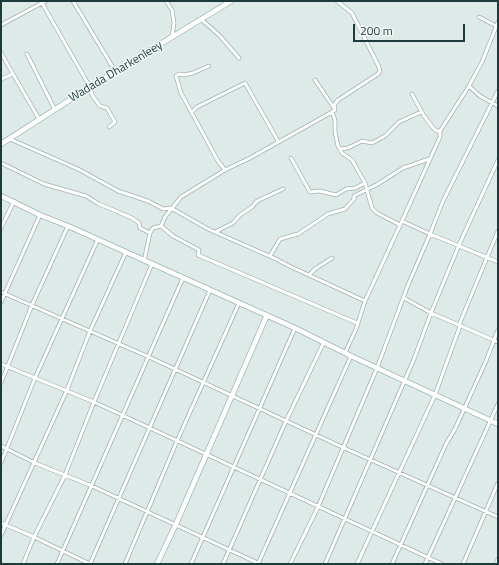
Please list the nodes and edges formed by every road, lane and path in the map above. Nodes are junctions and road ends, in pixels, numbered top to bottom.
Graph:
1 (46, 1) edge
2 (73, 1) edge
3 (166, 1) edge
4 (231, 1) edge
5 (337, 1) edge
6 (41, 2) edge
7 (479, 17) dead end
8 (202, 20) junction
9 (498, 22) edge
10 (1, 25) edge
11 (497, 26) edge
12 (172, 38) junction
13 (1, 53) edge
14 (27, 54) dead end
15 (239, 58) dead end
16 (209, 66) dead end
17 (13, 74) junction
18 (113, 74) junction
19 (1, 79) edge
20 (315, 80) dead end
21 (470, 86) junction
22 (90, 87) junction
23 (498, 91) edge
24 (412, 94) dead end
25 (493, 103) junction
26 (498, 106) edge
27 (55, 110) junction
28 (335, 110) junction
29 (192, 112) junction
30 (332, 112) junction
31 (421, 112) junction
32 (39, 120) junction
33 (109, 127) dead end
34 (440, 131) junction
35 (10, 139) junction
36 (278, 141) junction
37 (1, 144) edge
38 (340, 149) junction
39 (291, 158) dead end
40 (429, 159) junction
41 (498, 160) edge
42 (1, 163) edge
43 (225, 170) junction
44 (364, 183) junction
45 (283, 189) dead end
46 (366, 190) junction
47 (1, 196) edge
48 (14, 201) junction
49 (172, 208) junction
50 (40, 215) junction
51 (402, 221) junction
52 (400, 225) junction
53 (68, 226) junction
54 (161, 226) junction
55 (1, 228) edge
56 (498, 231) edge
57 (215, 232) junction
58 (150, 233) junction
59 (430, 234) junction
60 (98, 239) junction
61 (459, 245) junction
62 (126, 252) junction
63 (270, 256) junction
64 (487, 257) junction
65 (332, 258) dead end
66 (144, 261) junction
67 (498, 262) edge
68 (152, 264) junction
69 (309, 275) junction
70 (183, 278) junction
71 (210, 290) junction
72 (3, 293) edge
73 (404, 298) junction
74 (365, 300) junction
75 (1, 302) edge
76 (239, 303) junction
77 (32, 305) junction
78 (431, 313) junction
79 (266, 315) junction
80 (63, 318) junction
81 (358, 323) junction
82 (460, 325) junction
83 (295, 328) junction
84 (498, 330) edge
85 (90, 331) junction
86 (494, 340) junction
87 (324, 342) junction
88 (498, 342) edge
89 (118, 343) junction
90 (345, 353) junction
91 (149, 356) junction
92 (350, 356) junction
93 (1, 364) edge
94 (8, 367) junction
95 (377, 368) junction
96 (176, 369) junction
97 (35, 378) junction
98 (405, 380) junction
99 (204, 382) junction
100 (1, 383) edge
101 (67, 390) junction
102 (231, 394) junction
103 (435, 395) junction
104 (94, 402) junction
105 (498, 404) edge
106 (258, 408) junction
107 (464, 408) junction
108 (122, 415) junction
109 (286, 421) junction
110 (491, 421) junction
111 (498, 424) edge
112 (148, 428) junction
113 (315, 434) junction
114 (177, 441) junction
115 (1, 446) edge
116 (342, 447) junction
117 (7, 449) junction
118 (206, 454) junction
119 (371, 460) junction
120 (1, 463) edge
121 (35, 463) junction
122 (234, 467) junction
123 (399, 473) junction
124 (66, 475) junction
125 (261, 480) junction
126 (498, 483) edge
127 (427, 485) junction
128 (92, 486) junction
129 (290, 493) junction
130 (455, 498) junction
131 (119, 499) junction
132 (318, 507) junction
133 (147, 511) junction
134 (486, 511) junction
135 (498, 518) edge
136 (344, 519) junction
137 (1, 523) edge
138 (176, 524) junction
139 (5, 525) junction
140 (372, 532) junction
141 (1, 535) edge
142 (34, 537) junction
143 (204, 538) junction
144 (401, 546) junction
145 (230, 550) junction
146 (62, 551) junction
147 (428, 558) junction
148 (498, 559) edge
149 (23, 564) edge
150 (57, 564) edge
151 (90, 564) edge
152 (125, 564) edge
153 (157, 564) edge
154 (191, 564) edge
155 (223, 564) edge
156 (259, 564) edge
157 (290, 564) edge
158 (325, 564) edge
159 (357, 564) edge
160 (392, 564) edge
161 (425, 564) edge
162 (442, 564) edge
163 (463, 564) edge
164 (496, 564) edge

1 - 6 street
2 - 18 street
3 - 12 street
4 - 8 street, Wadada Dharkenleey
5 - 28 street
6 - 10 street
6 - 22 street
7 - 11 street
8 - 12 street, Wadada Dharkenleey
8 - 15 street
9 - 11 street
11 - 21 street
12 - 18 street, Wadada Dharkenleey
13 - 17 street
14 - 27 street
16 - 29 street
17 - 19 street
17 - 32 street
18 - 22 street, Wadada Dharkenleey
20 - 28 street
21 - 25 street
21 - 34 street
22 - 27 street, Wadada Dharkenleey
22 - 33 street
23 - 25 street
24 - 31 street
25 - 26 street
25 - 59 street
27 - 32 street, Wadada Dharkenleey
28 - 30 street
29 - 36 street
29 - 43 street
30 - 36 street
30 - 38 street
31 - 34 street
31 - 38 street
32 - 35 street, Wadada Dharkenleey
34 - 40 street
35 - 37 street, Wadada Dharkenleey
35 - 49 street
36 - 43 street
38 - 44 street
39 - 44 street
40 - 46 street
40 - 51 street
41 - 61 street
42 - 58 street
43 - 49 street
44 - 46 street
45 - 57 street
46 - 52 street
46 - 63 street
47 - 48 street
48 - 50 street
48 - 55 street
49 - 54 street
49 - 57 street
50 - 53 street
50 - 72 street
51 - 52 street
51 - 59 street
52 - 74 street
53 - 60 street
53 - 77 street
54 - 58 street
54 - 81 street
56 - 64 street
57 - 63 street
58 - 66 street
59 - 61 street
59 - 73 street
60 - 62 street
60 - 80 street
61 - 64 street
61 - 78 street
62 - 66 street
62 - 85 street
63 - 69 street
64 - 67 street
64 - 82 street
65 - 69 street
66 - 68 street
68 - 70 street
68 - 89 street
69 - 74 street
70 - 71 street
70 - 91 street
71 - 76 street
71 - 96 street
72 - 75 street
72 - 77 street
73 - 78 street
73 - 95 street
74 - 81 street
76 - 79 street
76 - 99 street
77 - 80 street
77 - 94 street
78 - 82 street
78 - 98 street
79 - 83 street
79 - 102 street
80 - 85 street
80 - 97 street
81 - 90 street
82 - 86 street
82 - 103 street
83 - 87 street
83 - 106 street
84 - 86 street
85 - 89 street
85 - 101 street
86 - 88 street
86 - 107 street
87 - 90 street
87 - 109 street
89 - 91 street
89 - 104 street
90 - 92 street
91 - 96 street
91 - 108 street
92 - 95 street
92 - 113 street
93 - 94 street
94 - 97 street
94 - 100 street
95 - 98 street
95 - 116 street
96 - 99 street
96 - 112 street
97 - 101 street
97 - 117 street
98 - 103 street
98 - 119 street
99 - 102 street
99 - 114 street
101 - 104 street
101 - 121 street
102 - 106 street
102 - 118 street
103 - 107 street
103 - 123 street
104 - 108 street
104 - 124 street
105 - 110 street
106 - 109 street
106 - 122 street
107 - 110 street
107 - 127 street
108 - 112 street
108 - 128 street
109 - 113 street
109 - 125 street
110 - 111 street
110 - 130 street
112 - 114 street
112 - 131 street
113 - 116 street
113 - 129 street
114 - 118 street
114 - 133 street
115 - 117 street
116 - 119 street
116 - 132 street
117 - 120 street
117 - 121 street
118 - 122 street
118 - 138 street
119 - 123 street
119 - 136 street
121 - 124 street
121 - 139 street
122 - 125 street
122 - 143 street
123 - 127 street
123 - 140 street
124 - 128 street
124 - 142 street
125 - 129 street
125 - 145 street
126 - 134 street
127 - 130 street
127 - 144 street
128 - 131 street
128 - 146 street
129 - 132 street
129 - 156 street
130 - 134 street
130 - 147 street
131 - 133 street
131 - 151 street
132 - 136 street
132 - 157 street
133 - 138 street
133 - 152 street
134 - 135 street
134 - 163 street
136 - 140 street
136 - 158 street
137 - 139 street
138 - 143 street
138 - 153 street
139 - 141 street
139 - 142 street
140 - 144 street
140 - 159 street
142 - 146 street
142 - 149 street
143 - 145 street
143 - 154 street
144 - 147 street
144 - 160 street
145 - 155 street
145 - 156 street
146 - 150 street
146 - 151 street
147 - 161 street
147 - 162 street
148 - 164 street

